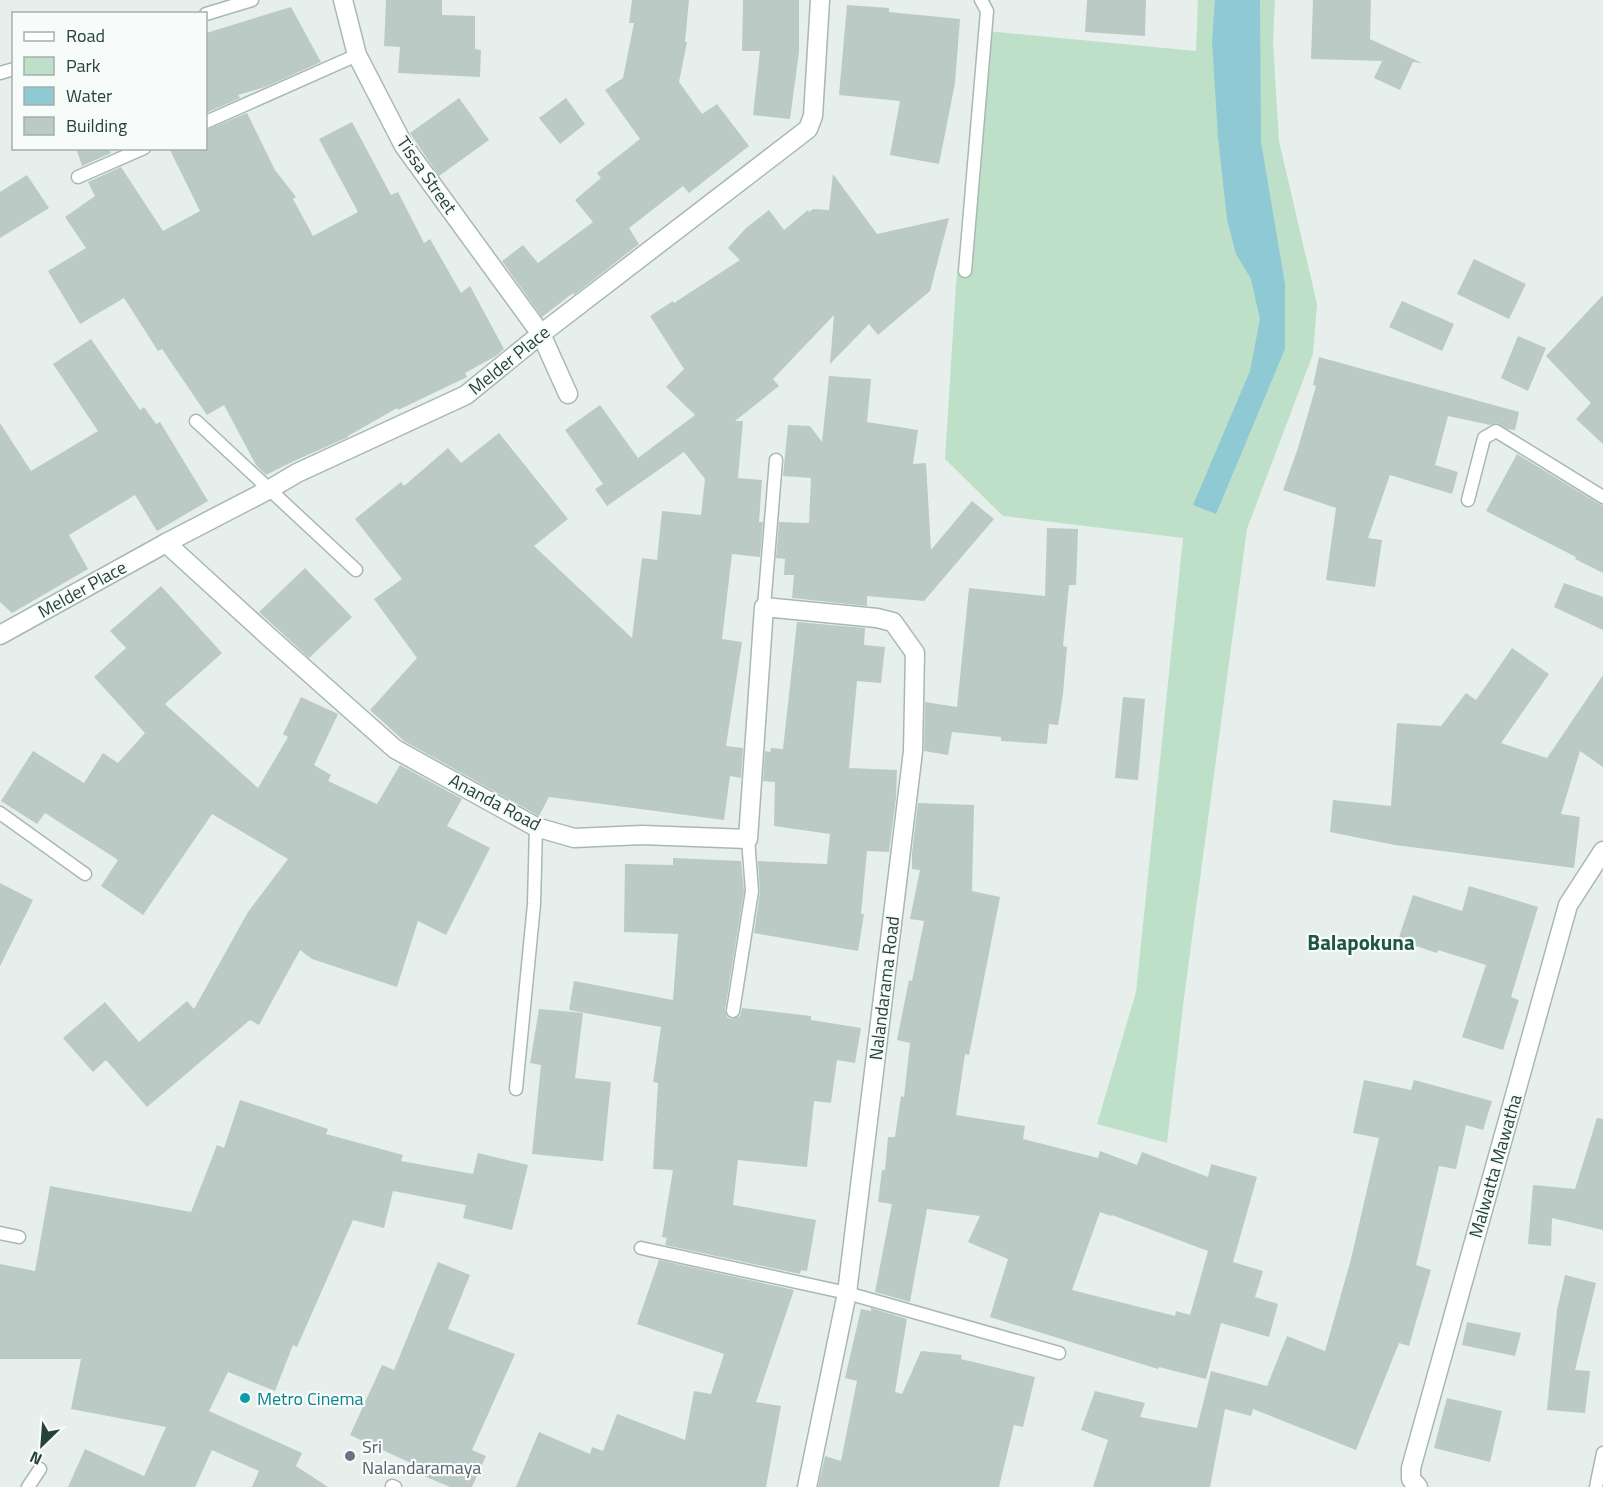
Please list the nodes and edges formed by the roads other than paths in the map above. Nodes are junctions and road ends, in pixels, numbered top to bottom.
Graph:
1 (252, 0) edge
2 (343, 0) edge
3 (820, 0) edge
4 (981, 0) edge
5 (207, 14) edge
6 (357, 55) junction
7 (207, 122) edge
8 (139, 150) edge
9 (78, 177) dead end
10 (965, 271) dead end
11 (541, 334) junction
12 (568, 394) dead end
13 (196, 421) dead end
14 (776, 460) dead end
15 (270, 489) junction
16 (1603, 497) edge
17 (1468, 500) dead end
18 (166, 543) junction
19 (356, 570) dead end
20 (764, 607) junction
21 (0, 635) edge
22 (0, 813) edge
23 (536, 827) junction
24 (748, 839) junction
25 (1603, 851) edge
26 (86, 874) dead end
27 (733, 1011) dead end
28 (516, 1089) dead end
29 (0, 1233) edge
30 (19, 1237) dead end
31 (641, 1248) dead end
32 (847, 1293) junction
33 (1059, 1353) dead end
34 (1603, 1453) edge
35 (40, 1469) dead end
36 (28, 1487) edge
37 (807, 1487) edge
38 (1418, 1487) edge
39 (1596, 1487) edge

1 - 5 lane
2 - 6 street, Tissa Street
3 - 11 street, Melder Place
4 - 10 lane
6 - 7 lane
6 - 11 street, Tissa Street
8 - 9 lane
11 - 12 street, Tissa Street
11 - 15 street, Melder Place
13 - 15 lane
14 - 20 lane
15 - 18 street, Melder Place
15 - 19 lane
16 - 17 lane
18 - 21 street, Melder Place
18 - 23 street, Ananda Road
20 - 24 street
20 - 32 street, Nalandarama Road
22 - 26 lane
23 - 24 street, Ananda Road
23 - 28 lane
24 - 27 lane
25 - 38 street, Malwatta Mawatha
29 - 30 lane
31 - 32 lane
32 - 33 lane
32 - 37 street, Nalandarama Road
34 - 39 lane
35 - 36 lane

